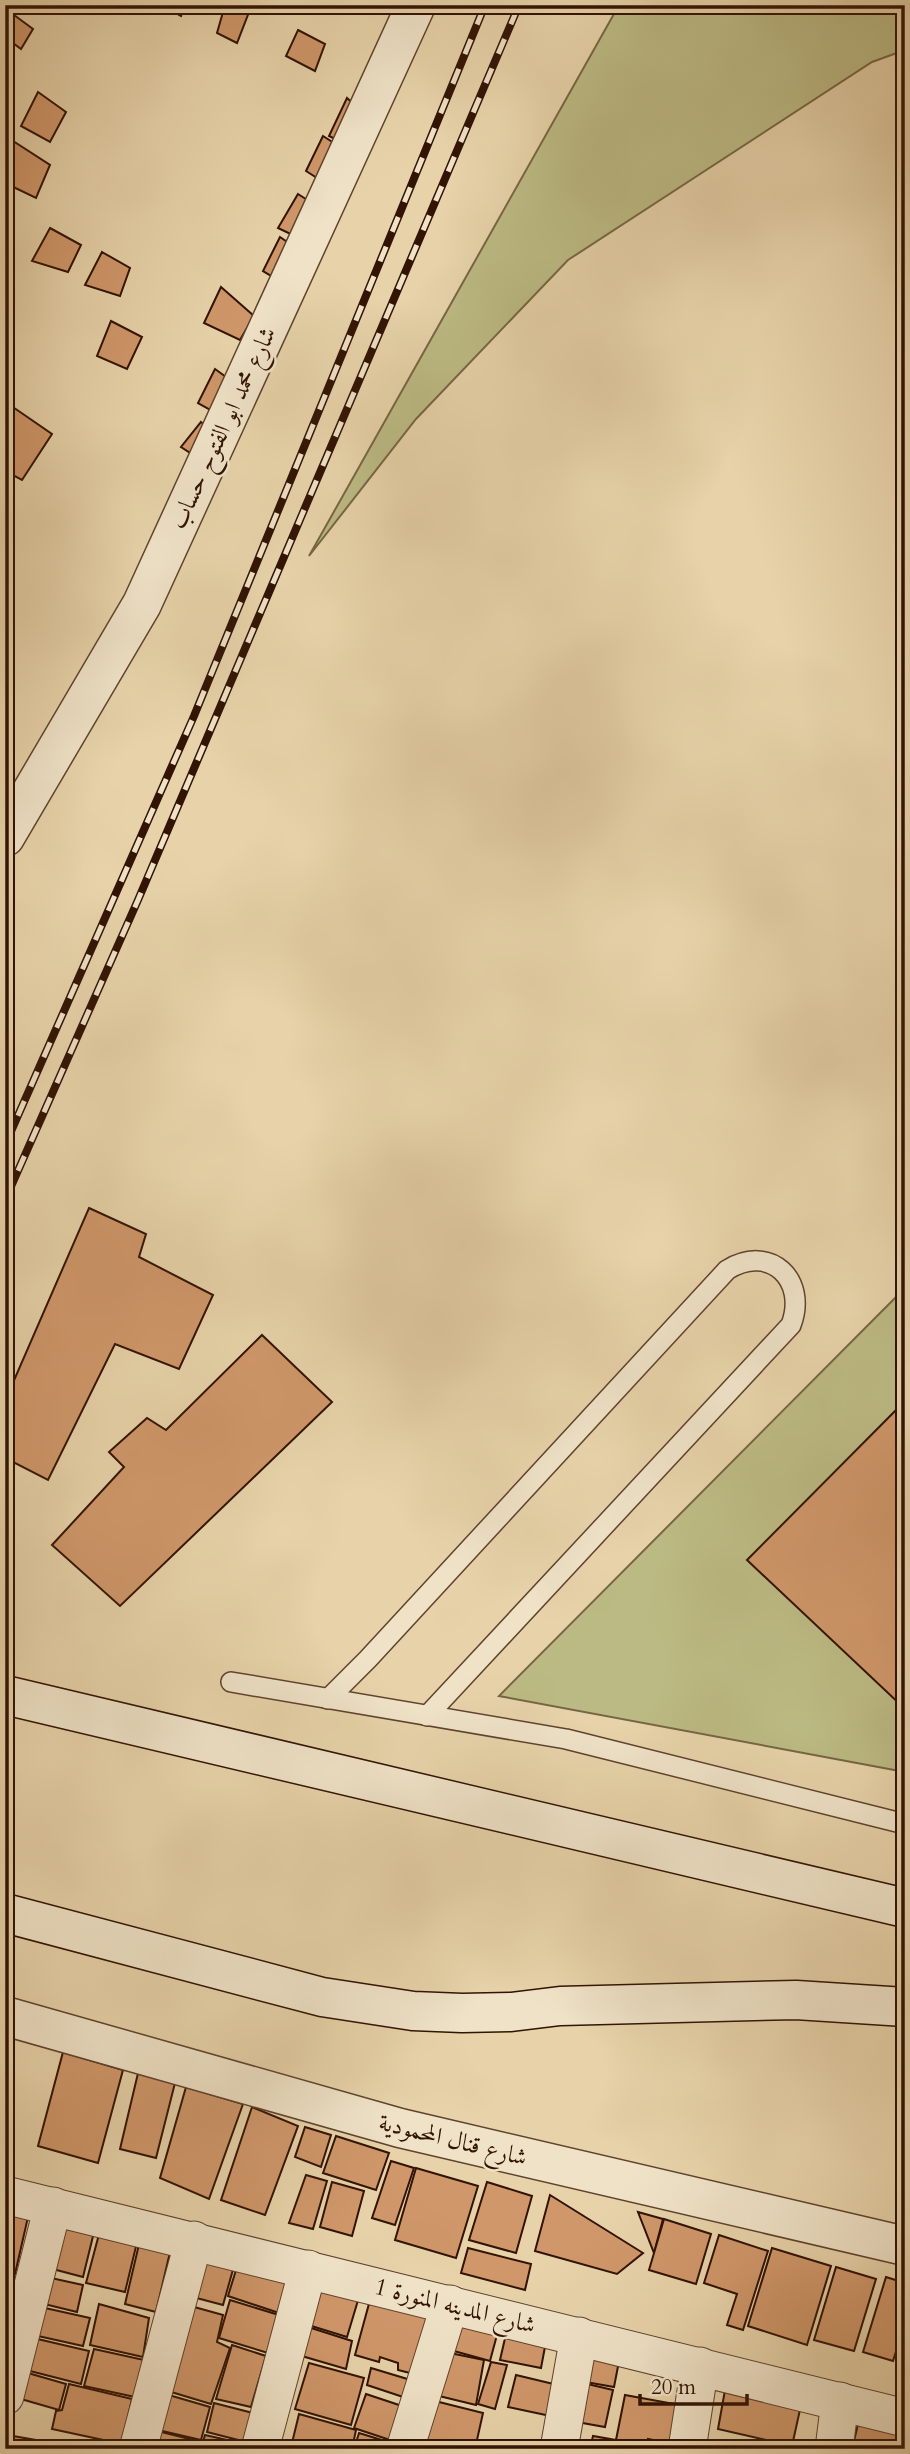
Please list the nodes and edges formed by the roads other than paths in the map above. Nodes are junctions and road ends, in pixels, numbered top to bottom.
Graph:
1 (416, 5) edge
2 (5, 837) edge
3 (231, 1682) dead end
4 (5, 1695) edge
5 (328, 1699) junction
6 (427, 1716) junction
7 (905, 1824) edge
8 (905, 1908) edge
9 (5, 1913) edge
10 (905, 2007) edge
11 (5, 2016) edge
12 (5, 2195) edge
13 (53, 2206) junction
14 (194, 2241) junction
15 (905, 2246) edge
16 (307, 2269) junction
17 (450, 2304) junction
18 (579, 2336) junction
19 (700, 2366) junction
20 (5, 2396) edge
21 (840, 2401) junction
22 (905, 2418) edge
23 (138, 2449) edge
24 (260, 2449) edge
25 (405, 2449) edge
26 (559, 2449) edge
27 (687, 2449) edge
28 (834, 2449) edge

1 - 2 street, شارع محمد ابو الفتوح حساب
3 - 5 lane
4 - 8 street
5 - 6 lane
5 - 6 lane
6 - 7 lane
9 - 10 street
11 - 15 street, شارع قنال المحمودية
12 - 13 street, شارع المدينه المنورة 1
13 - 14 street, شارع المدينه المنورة 1
13 - 20 street
14 - 16 street, شارع المدينه المنورة 1
14 - 23 street
16 - 17 street, شارع المدينه المنورة 1
16 - 24 street
17 - 18 street, شارع المدينه المنورة 1
17 - 25 street
18 - 19 street, شارع المدينه المنورة 1
18 - 26 street
19 - 21 street, شارع المدينه المنورة 1
19 - 27 street
21 - 22 street, شارع المدينه المنورة 1
21 - 28 street

